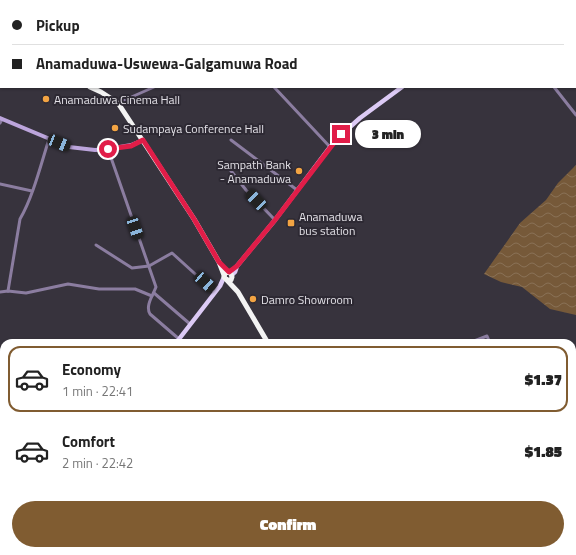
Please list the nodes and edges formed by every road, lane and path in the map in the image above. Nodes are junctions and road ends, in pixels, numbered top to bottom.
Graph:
1 (92, 88) edge
2 (152, 88) edge
3 (275, 88) edge
4 (401, 88) edge
5 (555, 88) edge
6 (118, 103) junction
7 (576, 115) edge
8 (1, 120) edge
9 (49, 139) junction
10 (143, 140) junction
11 (231, 140) dead end
12 (330, 148) junction
13 (108, 149) junction
14 (228, 167) dead end
15 (0, 184) edge
16 (297, 190) junction
17 (32, 191) junction
18 (275, 220) junction
19 (96, 245) dead end
20 (149, 266) junction
21 (228, 276) junction
22 (8, 291) junction
23 (0, 292) edge
24 (215, 292) junction
25 (153, 295) junction
26 (190, 324) junction
27 (175, 339) edge
28 (179, 339) edge
29 (266, 339) edge
30 (479, 339) edge
31 (488, 339) edge

1 - 6 highway
2 - 6 street
3 - 12 street
4 - 12 main road
5 - 7 street
6 - 10 highway
8 - 9 street
9 - 13 street
9 - 17 street
10 - 13 street
10 - 21 highway
11 - 16 street
12 - 16 main road
13 - 20 street
14 - 18 street
15 - 17 street
16 - 18 main road
17 - 22 street
18 - 21 main road
19 - 20 street
20 - 24 street
20 - 25 street
21 - 24 main road
21 - 29 highway
22 - 23 street
22 - 25 street
24 - 26 main road
25 - 26 street
25 - 27 street
26 - 28 main road
30 - 31 street

